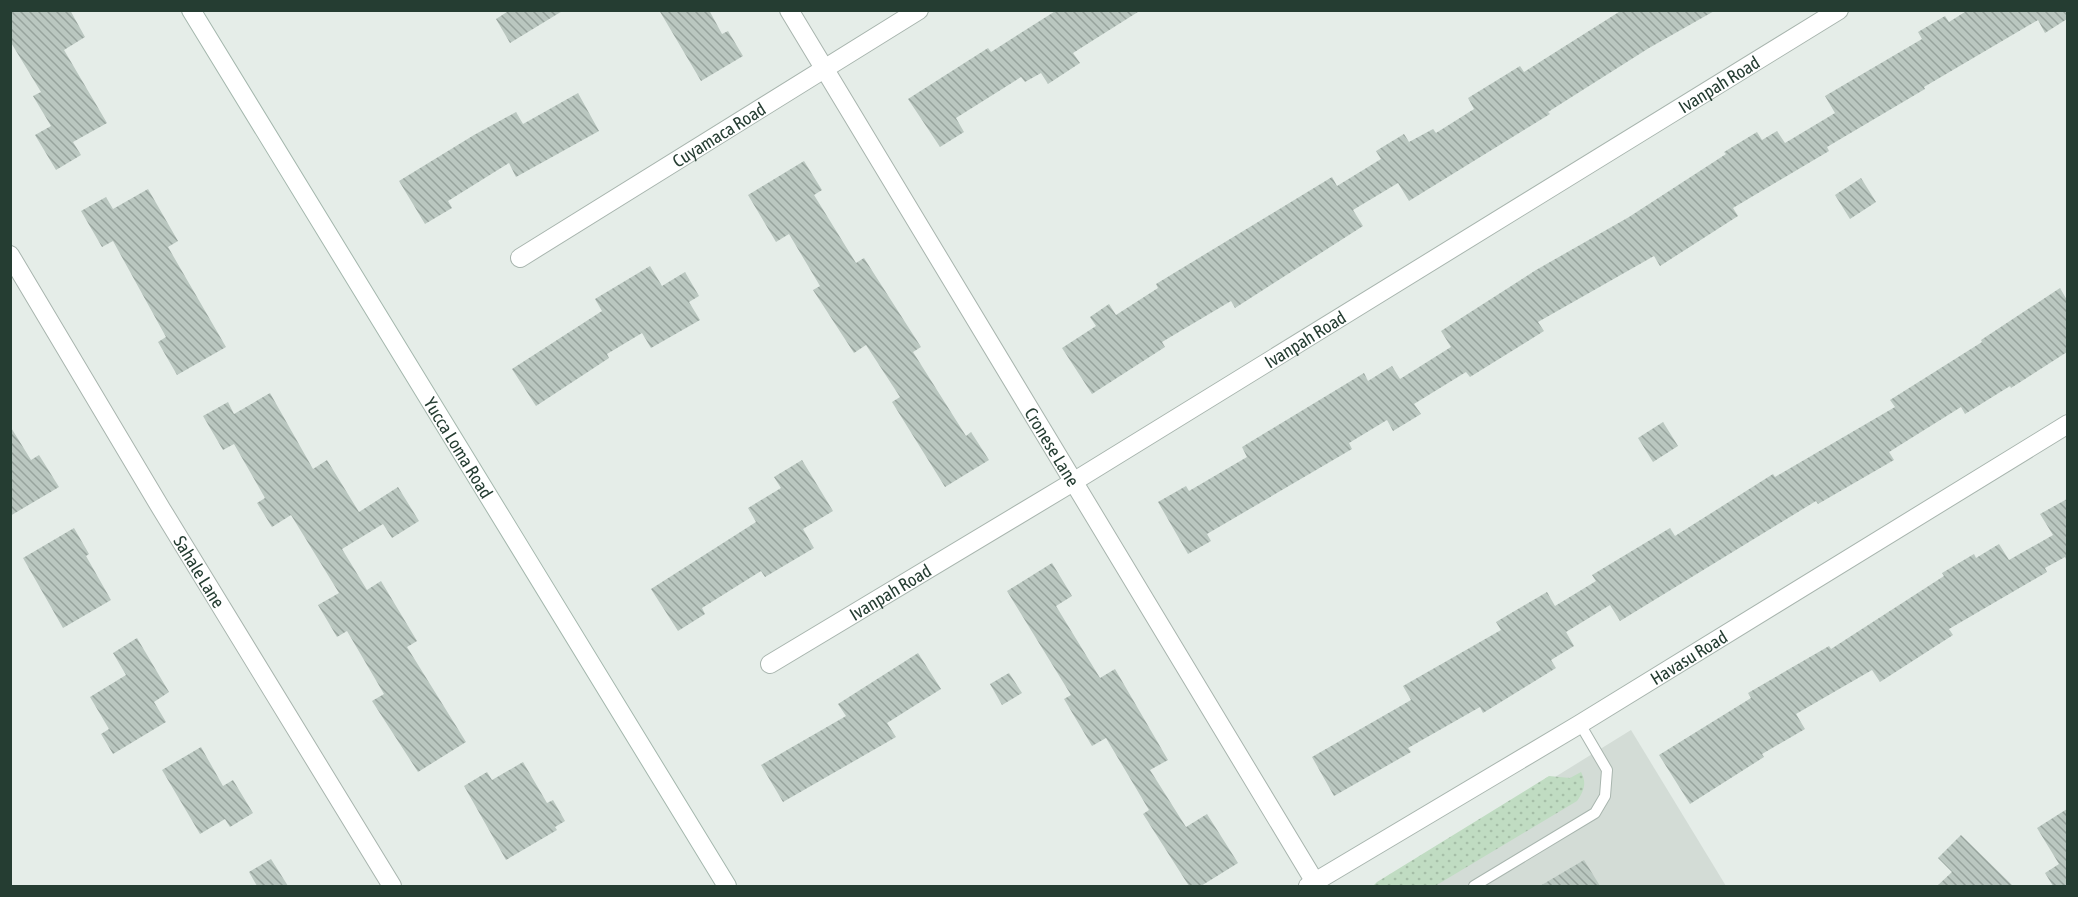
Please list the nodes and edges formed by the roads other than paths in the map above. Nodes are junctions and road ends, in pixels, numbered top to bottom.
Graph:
1 (191, 10) edge
2 (789, 10) edge
3 (919, 10) edge
4 (1839, 10) edge
5 (824, 69) junction
6 (10, 255) edge
7 (520, 258) dead end
8 (2067, 424) edge
9 (1073, 482) junction
10 (770, 664) dead end
11 (1580, 724) junction
12 (1311, 884) edge
13 (392, 886) edge
14 (727, 886) edge
15 (1474, 886) edge

1 - 14 street, Yucca Loma Road
2 - 5 street, Cronese Lane
3 - 5 street, Cuyamaca Road
4 - 9 street, Ivanpah Road
5 - 7 street, Cuyamaca Road
5 - 9 street, Cronese Lane
6 - 13 street, Sahale Lane
8 - 11 street, Havasu Road
9 - 10 street, Ivanpah Road
9 - 12 street, Cronese Lane
11 - 12 street, Havasu Road
11 - 15 lane

